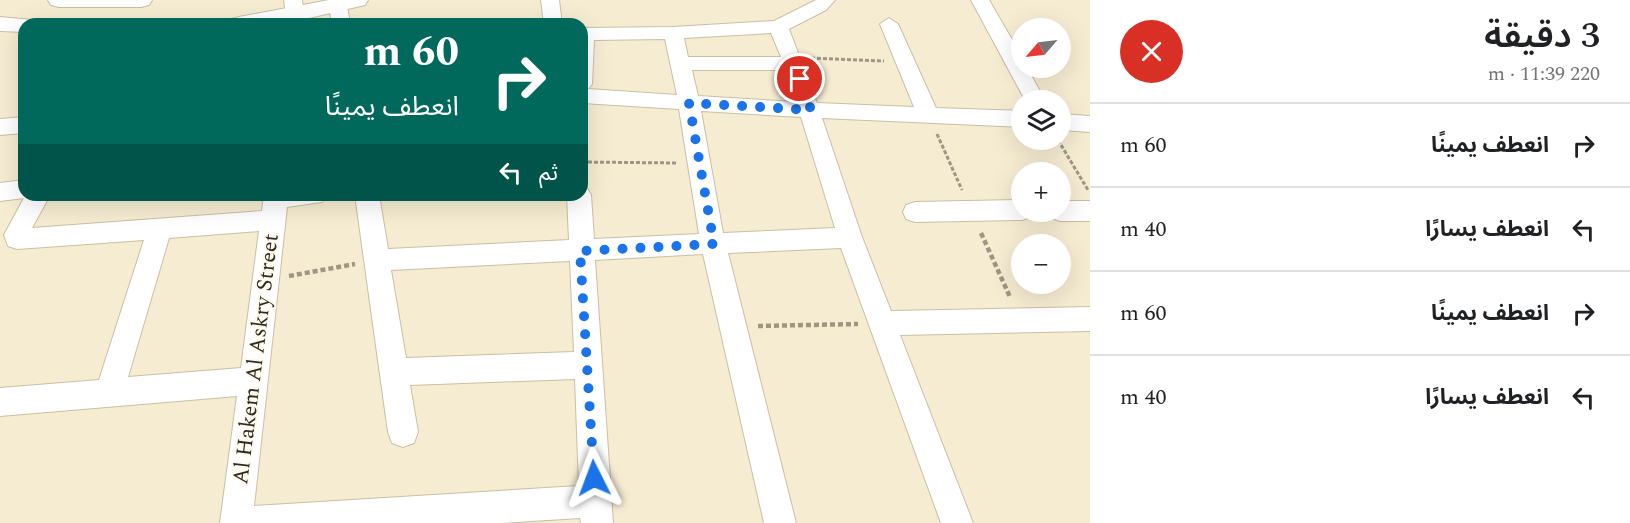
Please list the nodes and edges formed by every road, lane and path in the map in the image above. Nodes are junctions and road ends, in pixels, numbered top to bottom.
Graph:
1 (59, 0) edge
2 (130, 0) edge
3 (550, 0) edge
4 (826, 0) edge
5 (980, 0) edge
6 (343, 7) edge
7 (295, 13) edge
8 (270, 18) edge
9 (552, 18) edge
10 (0, 24) edge
11 (889, 24) dead end
12 (18, 25) edge
13 (778, 27) junction
14 (673, 33) junction
15 (588, 34) edge
16 (793, 60) junction
17 (905, 61) junction
18 (680, 64) junction
19 (1030, 90) edge
20 (588, 96) edge
21 (689, 103) junction
22 (811, 110) junction
23 (928, 114) junction
24 (1011, 118) edge
25 (1071, 122) edge
26 (1090, 123) edge
27 (18, 126) edge
28 (0, 127) edge
29 (1063, 150) edge
30 (588, 162) edge
31 (699, 163) junction
32 (18, 190) edge
33 (0, 192) edge
34 (1090, 194) edge
35 (35, 201) edge
36 (291, 201) edge
37 (368, 201) edge
38 (579, 201) edge
39 (275, 205) edge
40 (971, 210) junction
41 (1011, 210) edge
42 (1071, 211) edge
43 (1090, 211) edge
44 (915, 212) dead end
45 (160, 228) junction
46 (850, 237) junction
47 (714, 244) junction
48 (580, 251) junction
49 (377, 260) junction
50 (266, 280) junction
51 (1020, 318) junction
52 (1090, 319) edge
53 (883, 323) junction
54 (733, 327) junction
55 (588, 364) junction
56 (394, 372) junction
57 (254, 381) junction
58 (109, 393) junction
59 (0, 402) edge
60 (403, 432) dead end
61 (596, 512) edge
62 (236, 523) edge
63 (243, 523) edge
64 (780, 523) edge
65 (957, 523) edge

1 - 2 street
3 - 9 street
4 - 13 street
5 - 19 street
6 - 7 street
7 - 8 street
10 - 12 street
11 - 17 street
13 - 14 street
13 - 16 street
14 - 15 street
14 - 18 street
16 - 17 path
16 - 18 street
16 - 22 street
17 - 23 street
18 - 21 street
20 - 21 street
21 - 22 street
21 - 31 street
22 - 23 street
22 - 46 street
23 - 24 street
23 - 40 path
25 - 26 street
27 - 28 street
29 - 34 path
30 - 31 path
31 - 47 street
32 - 33 street
35 - 45 street
36 - 39 street
37 - 49 street
38 - 48 street
39 - 45 street
39 - 50 street, Al Hakem Al Askry Street
40 - 41 street
40 - 44 street
40 - 51 path
42 - 43 street
45 - 58 street
46 - 47 street
46 - 53 street
47 - 48 street
47 - 54 street
48 - 49 street
48 - 55 street
49 - 50 path
49 - 56 street
50 - 57 street, Al Hakem Al Askry Street
51 - 52 street
51 - 53 street
53 - 54 path
53 - 65 street
54 - 64 street
55 - 56 street
55 - 61 street
56 - 60 street
57 - 58 street
57 - 62 street, Al Hakem Al Askry Street
58 - 59 street
61 - 63 street

